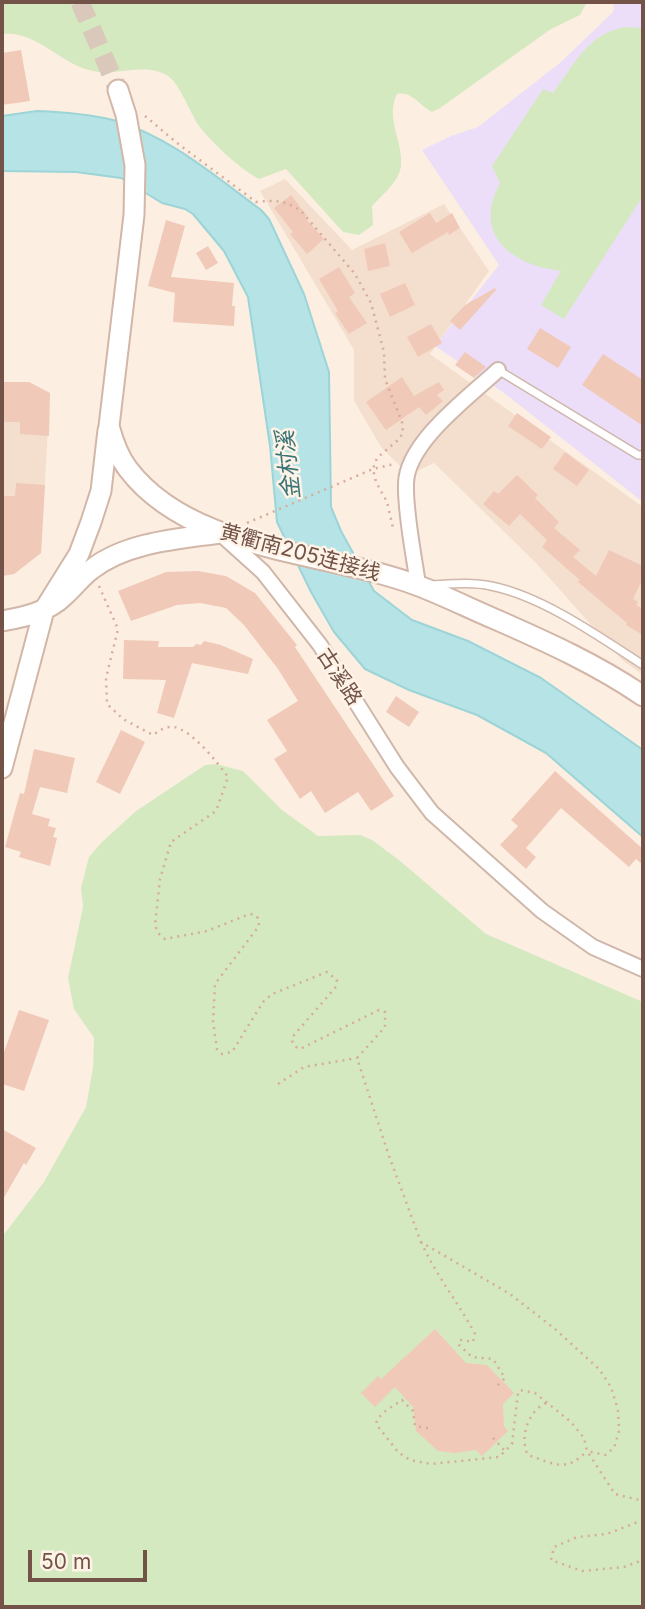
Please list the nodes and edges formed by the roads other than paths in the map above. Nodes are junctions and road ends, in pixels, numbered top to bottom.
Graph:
1 (118, 90) tunnel mouth
2 (498, 370) joint
3 (109, 426) junction
4 (643, 455) edge
5 (220, 533) junction
6 (418, 585) junction
7 (44, 610) junction
8 (2, 621) edge
9 (643, 665) edge
10 (643, 696) edge
11 (2, 768) edge
12 (643, 969) edge

1 - 3 main road, 黄衢南205连接线
2 - 4 lane
2 - 6 street
3 - 5 main road, 黄衢南205连接线
3 - 7 main road
5 - 6 main road, 黄衢南205连接线
5 - 7 main road
5 - 12 street, 古溪路
6 - 9 lane
6 - 10 main road, 黄衢南205连接线
7 - 8 main road
7 - 11 main road

